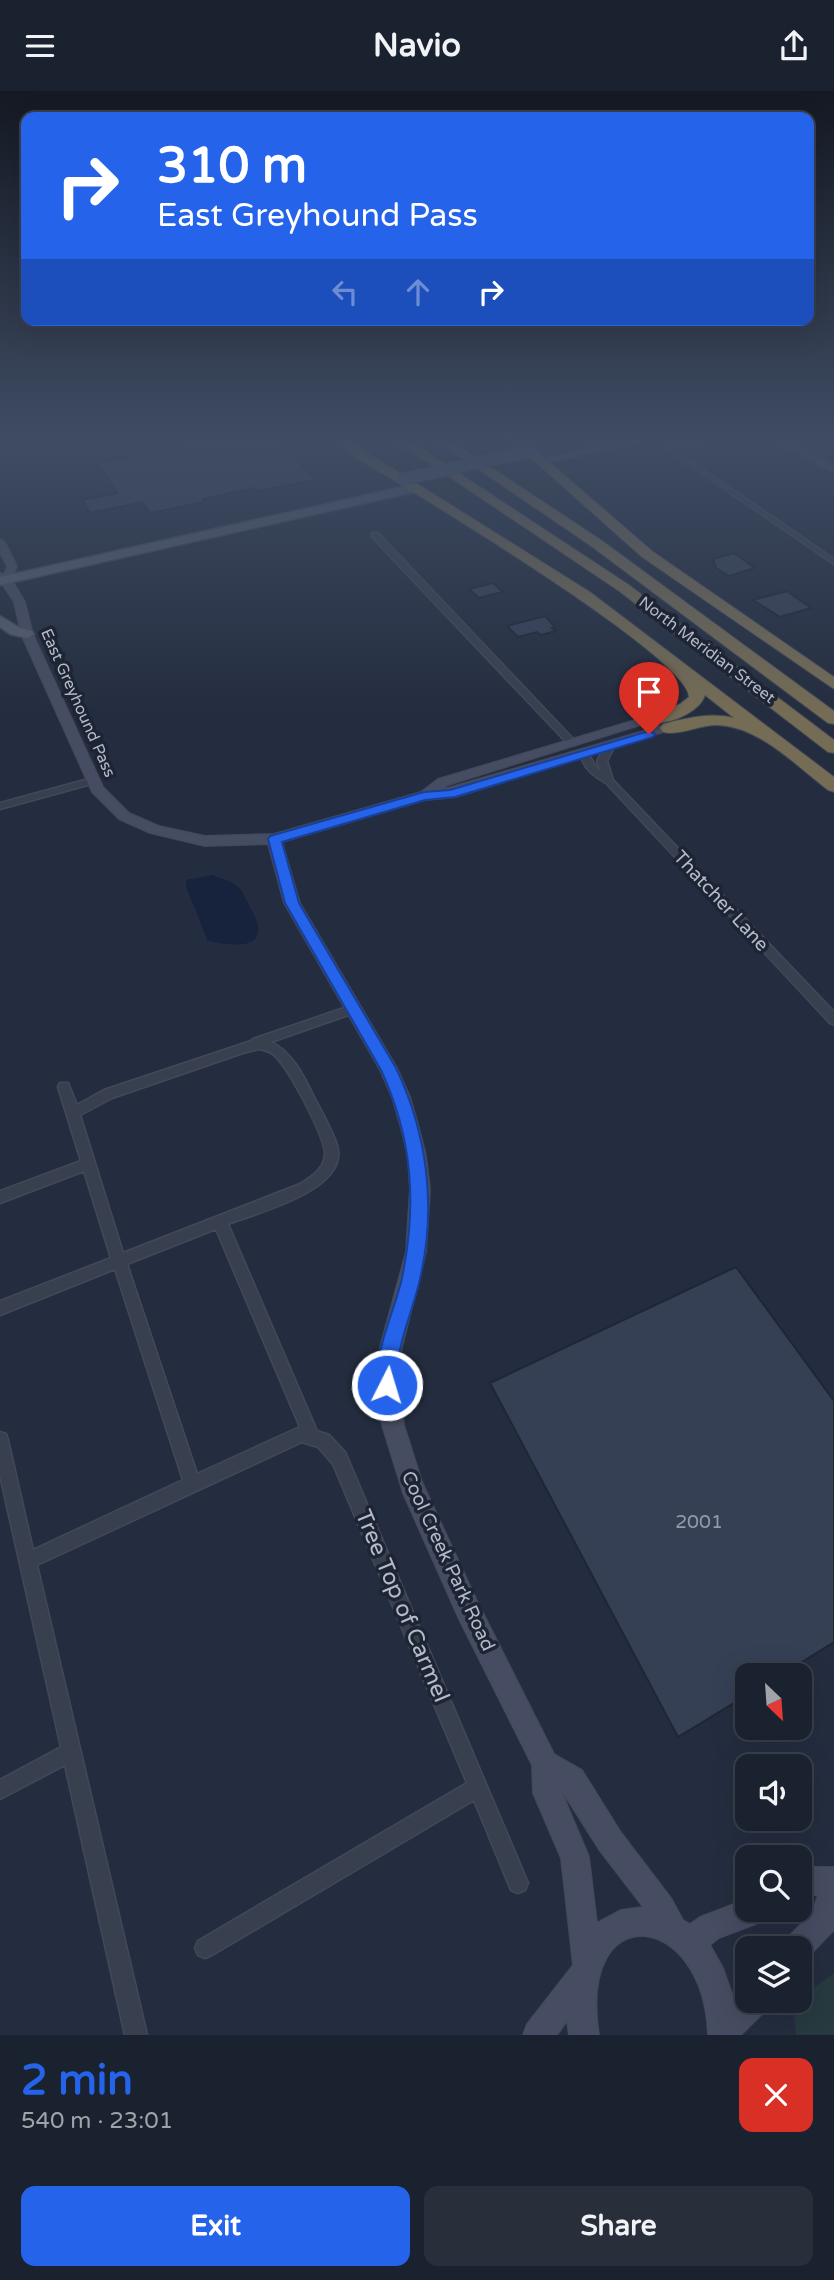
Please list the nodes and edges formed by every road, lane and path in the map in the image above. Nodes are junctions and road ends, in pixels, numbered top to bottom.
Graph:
1 (192, 532) edge
2 (486, 532) edge
3 (508, 532) edge
4 (542, 532) edge
5 (579, 532) edge
6 (589, 532) edge
7 (622, 532) edge
8 (790, 532) edge
9 (375, 535) dead end
10 (0, 542) edge
11 (834, 562) edge
12 (4, 574) edge
13 (669, 595) junction
14 (0, 620) edge
15 (27, 634) junction
16 (640, 635) junction
17 (773, 644) junction
18 (834, 666) edge
19 (834, 684) edge
20 (834, 717) edge
21 (663, 723) junction
22 (572, 743) junction
23 (779, 743) junction
24 (609, 747) junction
25 (834, 748) edge
26 (584, 753) junction
27 (834, 773) edge
28 (92, 781) junction
29 (609, 781) junction
30 (834, 786) edge
31 (424, 796) junction
32 (0, 806) edge
33 (274, 839) junction
34 (353, 1009) junction
35 (834, 1020) edge
36 (242, 1048) junction
37 (64, 1087) dead end
38 (73, 1113) junction
39 (88, 1164) junction
40 (0, 1197) edge
41 (220, 1221) junction
42 (119, 1261) junction
43 (0, 1308) edge
44 (312, 1437) junction
45 (0, 1440) edge
46 (4, 1474) edge
47 (193, 1485) junction
48 (28, 1561) junction
49 (71, 1752) junction
50 (545, 1763) junction
51 (478, 1787) junction
52 (0, 1790) edge
53 (812, 1881) edge
54 (834, 1881) edge
55 (519, 1883) dead end
56 (834, 1889) edge
57 (735, 1918) edge
58 (809, 1936) edge
59 (681, 1937) junction
60 (205, 1948) dead end
61 (585, 1970) junction
62 (742, 2013) edge
63 (723, 2033) edge
64 (136, 2035) edge
65 (538, 2035) edge
66 (584, 2035) edge

1 - 12 main road
2 - 16 highway
3 - 27 highway
4 - 25 highway, North Meridian Street
5 - 13 highway, North Meridian Street
6 - 13 highway
7 - 17 highway
8 - 11 street
9 - 22 street
10 - 12 street, East Greyhound Pass
12 - 15 street, East Greyhound Pass
13 - 20 highway, North Meridian Street
14 - 15 main road
15 - 28 street, East Greyhound Pass
16 - 21 highway
16 - 23 highway
17 - 18 highway
17 - 19 highway
21 - 22 street, East Greyhound Pass
21 - 23 highway
21 - 24 street, East Greyhound Pass
22 - 31 street, East Greyhound Pass
23 - 30 highway
24 - 26 street, East Greyhound Pass
24 - 29 street
26 - 29 street, Thatcher Lane
26 - 31 street, East Greyhound Pass
28 - 32 street
28 - 33 street, East Greyhound Pass
29 - 35 street, Thatcher Lane
31 - 33 street, East Greyhound Pass
33 - 34 street, Cool Creek Park Road
34 - 36 street
34 - 50 street, Cool Creek Park Road
36 - 38 street
36 - 41 street
37 - 38 street
38 - 39 street
39 - 40 street
39 - 42 street
41 - 42 street
41 - 44 street, Tree Top of Carmel
42 - 43 street
42 - 47 street
44 - 47 street
44 - 51 street, Tree Top of Carmel
45 - 46 street
46 - 48 street
47 - 48 street
48 - 49 street
49 - 52 street
49 - 64 street
50 - 59 street, Cool Creek Park Road
50 - 61 street, Cool Creek Park Road
51 - 55 street, Tree Top of Carmel
51 - 60 street
53 - 54 street
56 - 58 street
57 - 59 street
59 - 61 street
59 - 63 street, Cool Creek Park Road
61 - 65 street
61 - 66 street, Cool Creek Park Road
62 - 63 street

